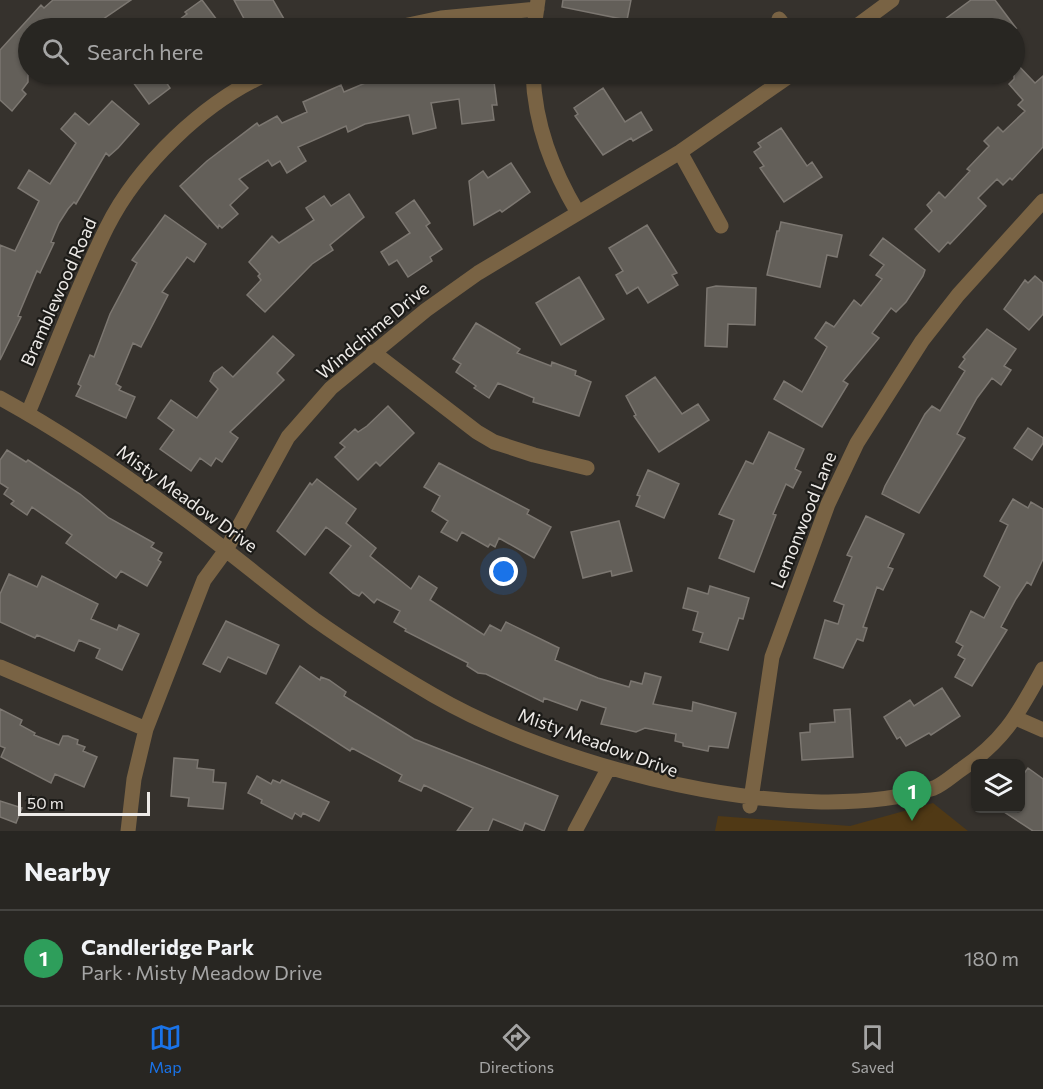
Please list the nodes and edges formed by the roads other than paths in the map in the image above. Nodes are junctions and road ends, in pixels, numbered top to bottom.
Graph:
1 (892, 0) edge
2 (537, 5) edge
3 (441, 18) edge
4 (868, 18) edge
5 (249, 84) edge
6 (533, 84) edge
7 (778, 84) edge
8 (680, 152) junction
9 (1043, 201) edge
10 (578, 213) junction
11 (721, 226) dead end
12 (373, 352) junction
13 (0, 398) edge
14 (28, 413) junction
15 (587, 468) dead end
16 (226, 550) junction
17 (0, 667) edge
18 (1043, 669) edge
19 (1016, 718) junction
20 (146, 729) junction
21 (1043, 730) edge
22 (607, 771) junction
23 (750, 806) junction
24 (128, 831) edge
25 (575, 831) edge

1 - 4 street
2 - 3 street
5 - 14 street, Bramblewood Road
6 - 10 street
7 - 8 street, Windchime Drive
8 - 10 street, Windchime Drive
8 - 11 street
9 - 23 street, Lemonwood Lane
10 - 12 street, Windchime Drive
12 - 15 street
12 - 16 street, Windchime Drive
13 - 14 street, Misty Meadow Drive
14 - 16 street, Misty Meadow Drive
16 - 20 street, Windchime Drive
16 - 22 street, Misty Meadow Drive
17 - 20 street
18 - 19 street, Misty Meadow Drive
19 - 21 street
19 - 23 street, Misty Meadow Drive
20 - 24 street, Windchime Drive
22 - 23 street, Misty Meadow Drive
22 - 25 street

